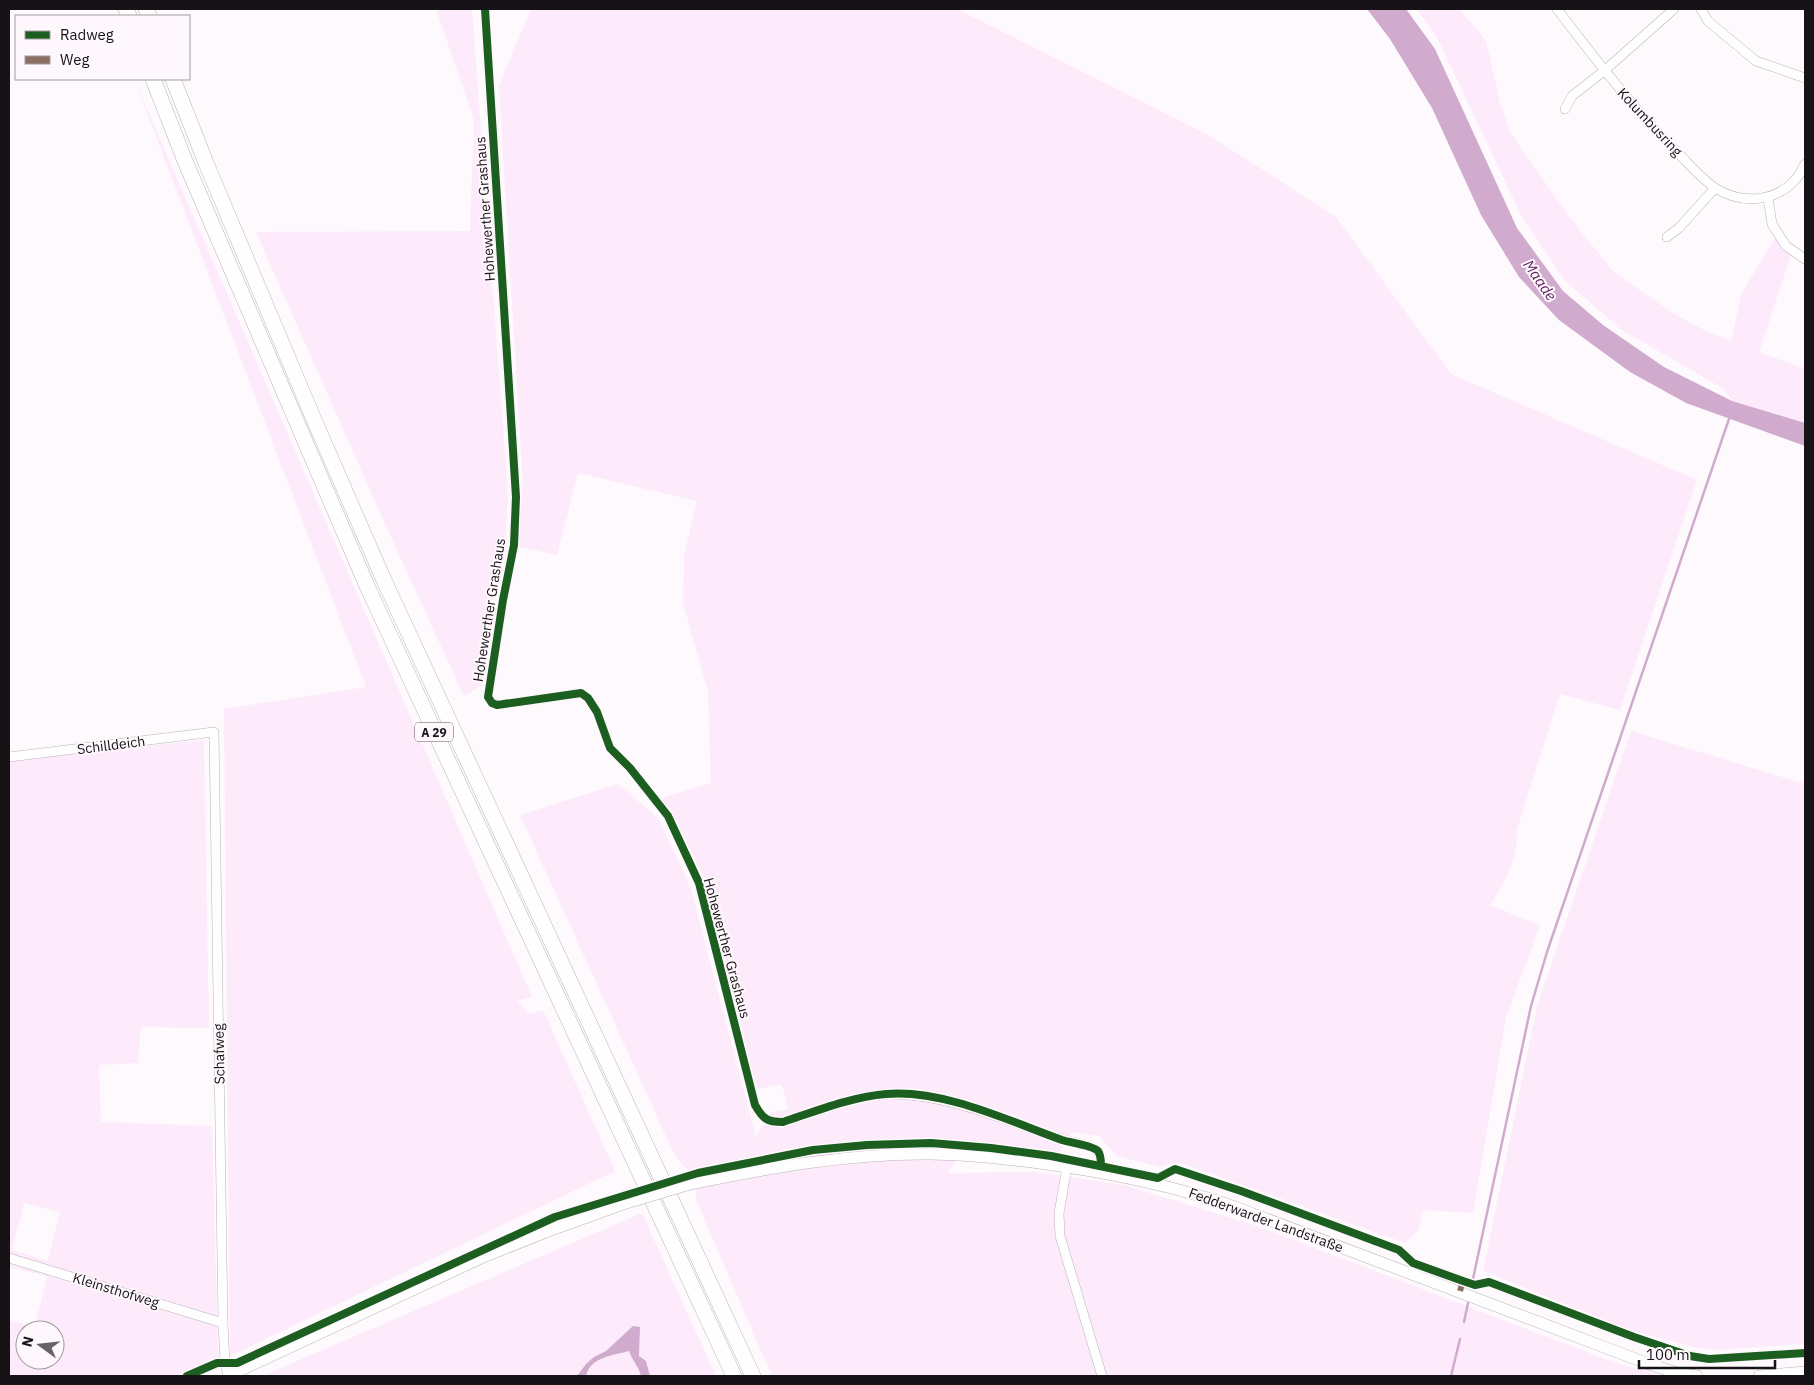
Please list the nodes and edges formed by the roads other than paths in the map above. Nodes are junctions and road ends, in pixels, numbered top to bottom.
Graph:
1 (485, 9) edge
2 (1556, 9) edge
3 (1674, 9) edge
4 (1700, 9) edge
5 (1604, 71) junction
6 (1805, 78) edge
7 (153, 80) edge
8 (173, 80) edge
9 (1566, 109) dead end
10 (1805, 164) edge
11 (1715, 188) junction
12 (1768, 198) junction
13 (1667, 237) dead end
14 (1805, 259) edge
15 (214, 732) joint
16 (9, 757) edge
17 (1067, 1167) junction
18 (1101, 1172) junction
19 (9, 1258) edge
20 (223, 1324) junction
21 (1805, 1372) edge
22 (228, 1376) edge
23 (734, 1376) edge
24 (753, 1376) edge
25 (1102, 1376) edge
26 (1697, 1376) edge
27 (1759, 1376) edge

1 - 18 street, Hohewerther Grashaus
2 - 5 street, Kolumbusring
3 - 5 street
4 - 6 street
5 - 9 street
5 - 11 street, Kolumbusring
7 - 23 highway, A 29
8 - 24 highway, A 29
10 - 12 street
11 - 12 street, Kolumbusring
11 - 13 street
12 - 14 street
15 - 16 street, Schilldeich
15 - 20 street, Schafweg
17 - 18 street, Fedderwarder Landstraße
17 - 22 street, Fedderwarder Landstraße, bridge
17 - 25 street
18 - 26 street, Fedderwarder Landstraße
19 - 20 street, Kleinsthofweg
20 - 22 street, Schafweg
21 - 27 street

